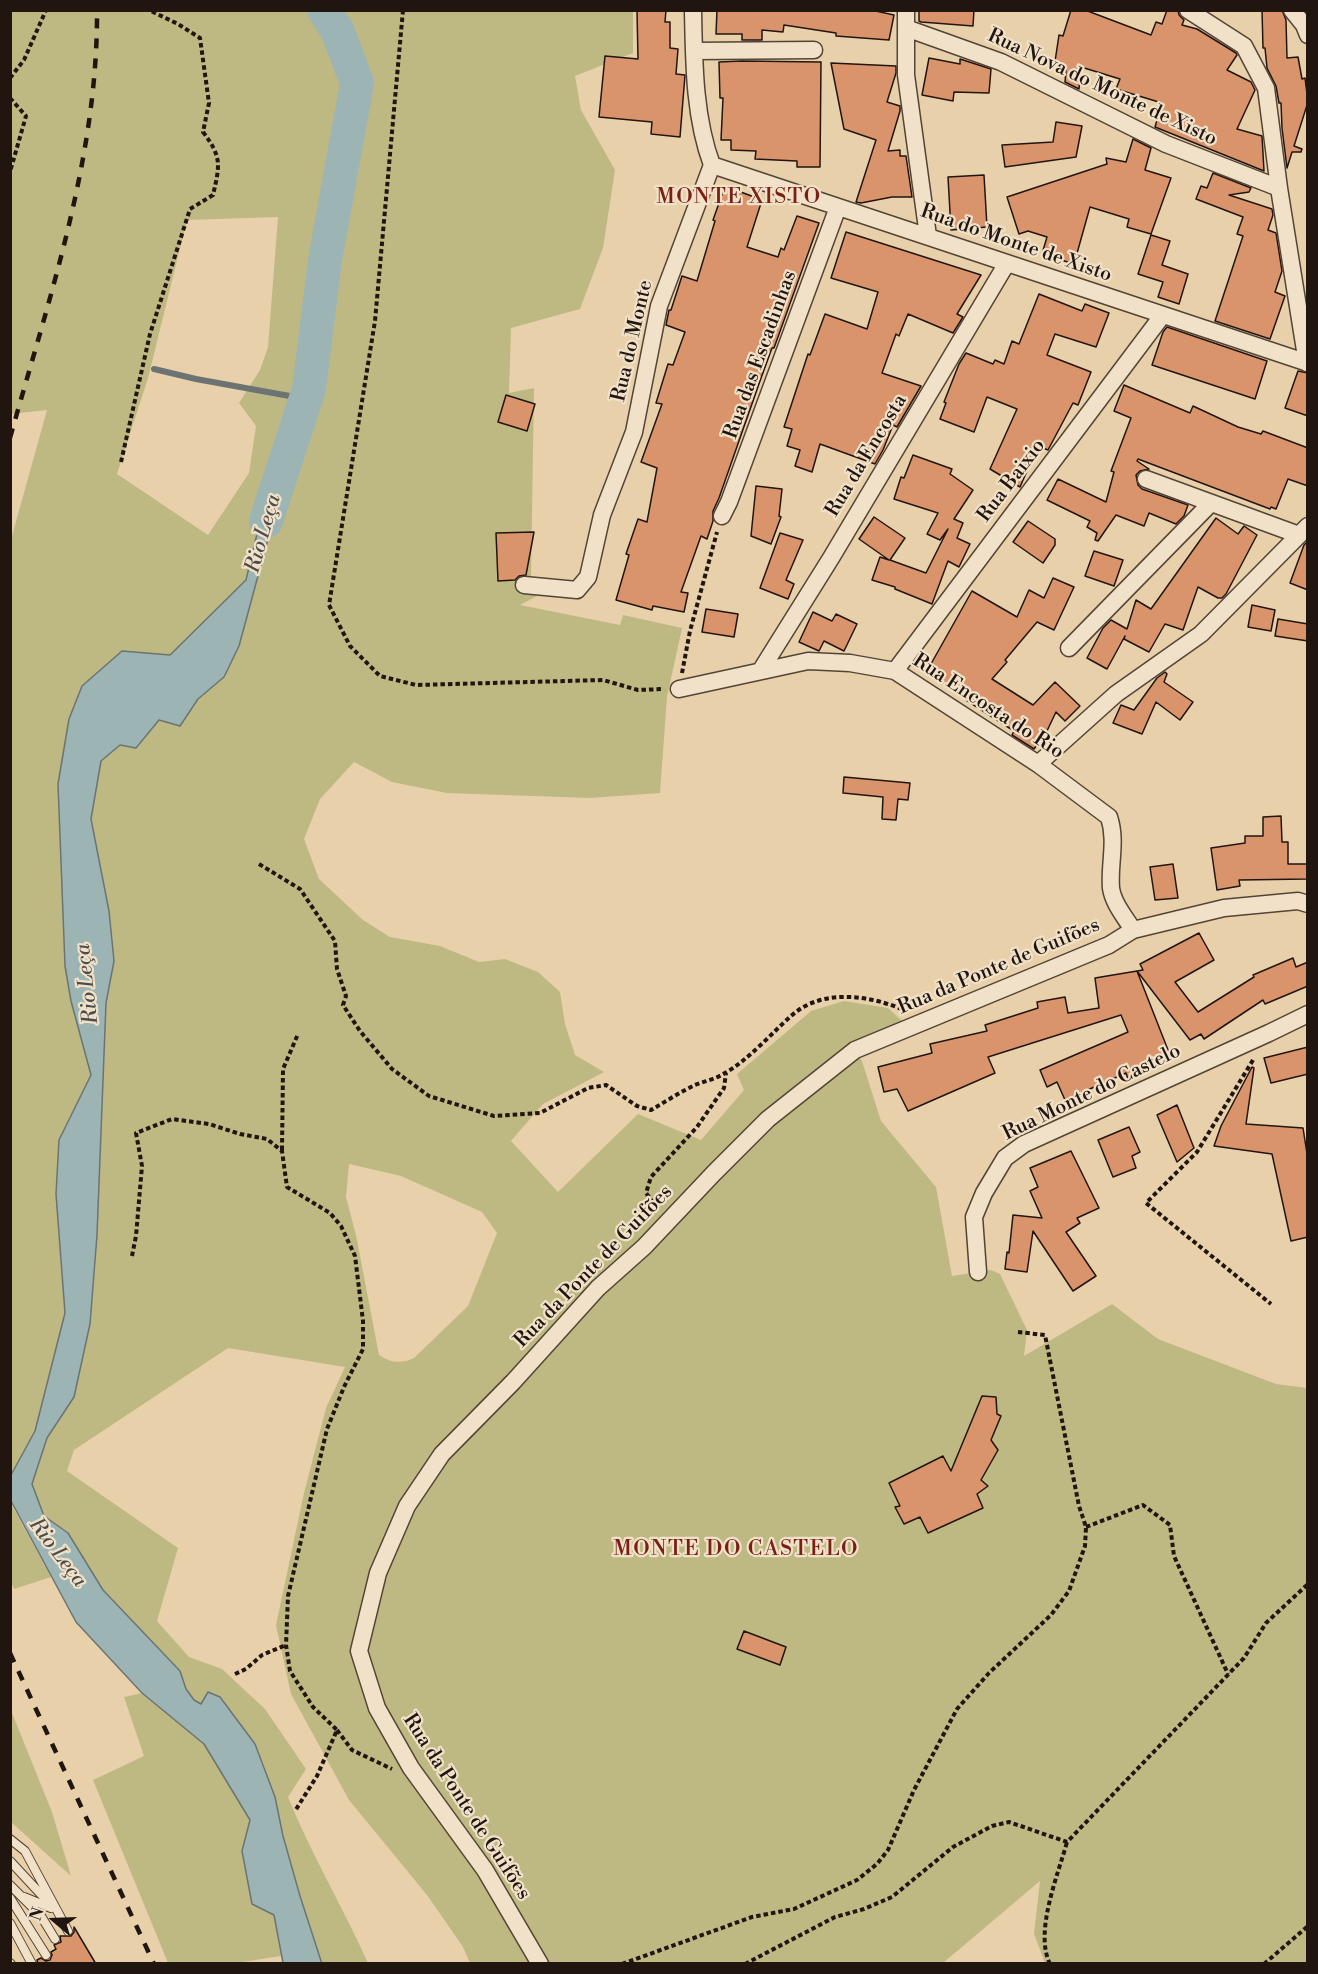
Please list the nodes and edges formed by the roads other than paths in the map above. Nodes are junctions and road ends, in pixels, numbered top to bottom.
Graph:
1 (693, 10) edge
2 (906, 10) edge
3 (1188, 10) edge
4 (1292, 10) edge
5 (906, 28) junction
6 (1308, 35) edge
7 (814, 50) dead end
8 (694, 51) junction
9 (712, 165) junction
10 (1279, 188) junction
11 (838, 207) junction
12 (928, 236) junction
13 (1007, 263) junction
14 (1162, 316) junction
15 (1307, 363) edge
16 (1146, 479) dead end
17 (1211, 503) junction
18 (722, 516) road end
19 (1303, 531) edge
20 (524, 585) dead end
21 (1068, 648) dead end
22 (761, 670) junction
23 (895, 671) junction
24 (679, 688) road end
25 (1038, 764) junction
26 (1308, 904) edge
27 (1133, 930) junction
28 (1308, 1014) edge
29 (978, 1272) dead end
30 (10, 1839) edge
31 (10, 1860) edge
32 (10, 1885) edge
33 (10, 1891) edge
34 (21, 1895) junction
35 (10, 1898) edge
36 (57, 1910) junction
37 (10, 1923) edge
38 (68, 1931) dead end
39 (55, 1939) dead end
40 (46, 1955) dead end
41 (32, 1964) edge
42 (540, 1964) edge

1 - 8 street
2 - 5 street
3 - 10 street
4 - 6 street
5 - 10 street, Rua Nova do Monte de Xisto
5 - 12 street
7 - 8 street
8 - 9 street
9 - 11 street, Rua do Monte de Xisto
9 - 20 street, Rua do Monte
10 - 15 street
11 - 12 street, Rua do Monte de Xisto
11 - 18 street, Rua das Escadinhas
12 - 13 street, Rua do Monte de Xisto
13 - 14 street, Rua do Monte de Xisto
13 - 22 street, Rua da Encosta
14 - 15 street, Rua do Monte de Xisto
14 - 23 street, Rua Baixio
16 - 17 street
17 - 19 street
17 - 21 street
19 - 25 street
22 - 23 street, Rua Encosta do Rio
22 - 24 street, Rua Encosta do Rio
23 - 25 street, Rua Encosta do Rio
25 - 27 street, Rua Encosta do Rio
26 - 27 street, Rua da Ponte de Guifões
27 - 42 street, Rua da Ponte de Guifões
28 - 29 street, Rua Monte do Castelo
30 - 36 lane
31 - 36 lane
32 - 34 lane
33 - 34 lane
34 - 36 lane
34 - 39 lane
35 - 40 lane
36 - 38 lane
37 - 41 lane

